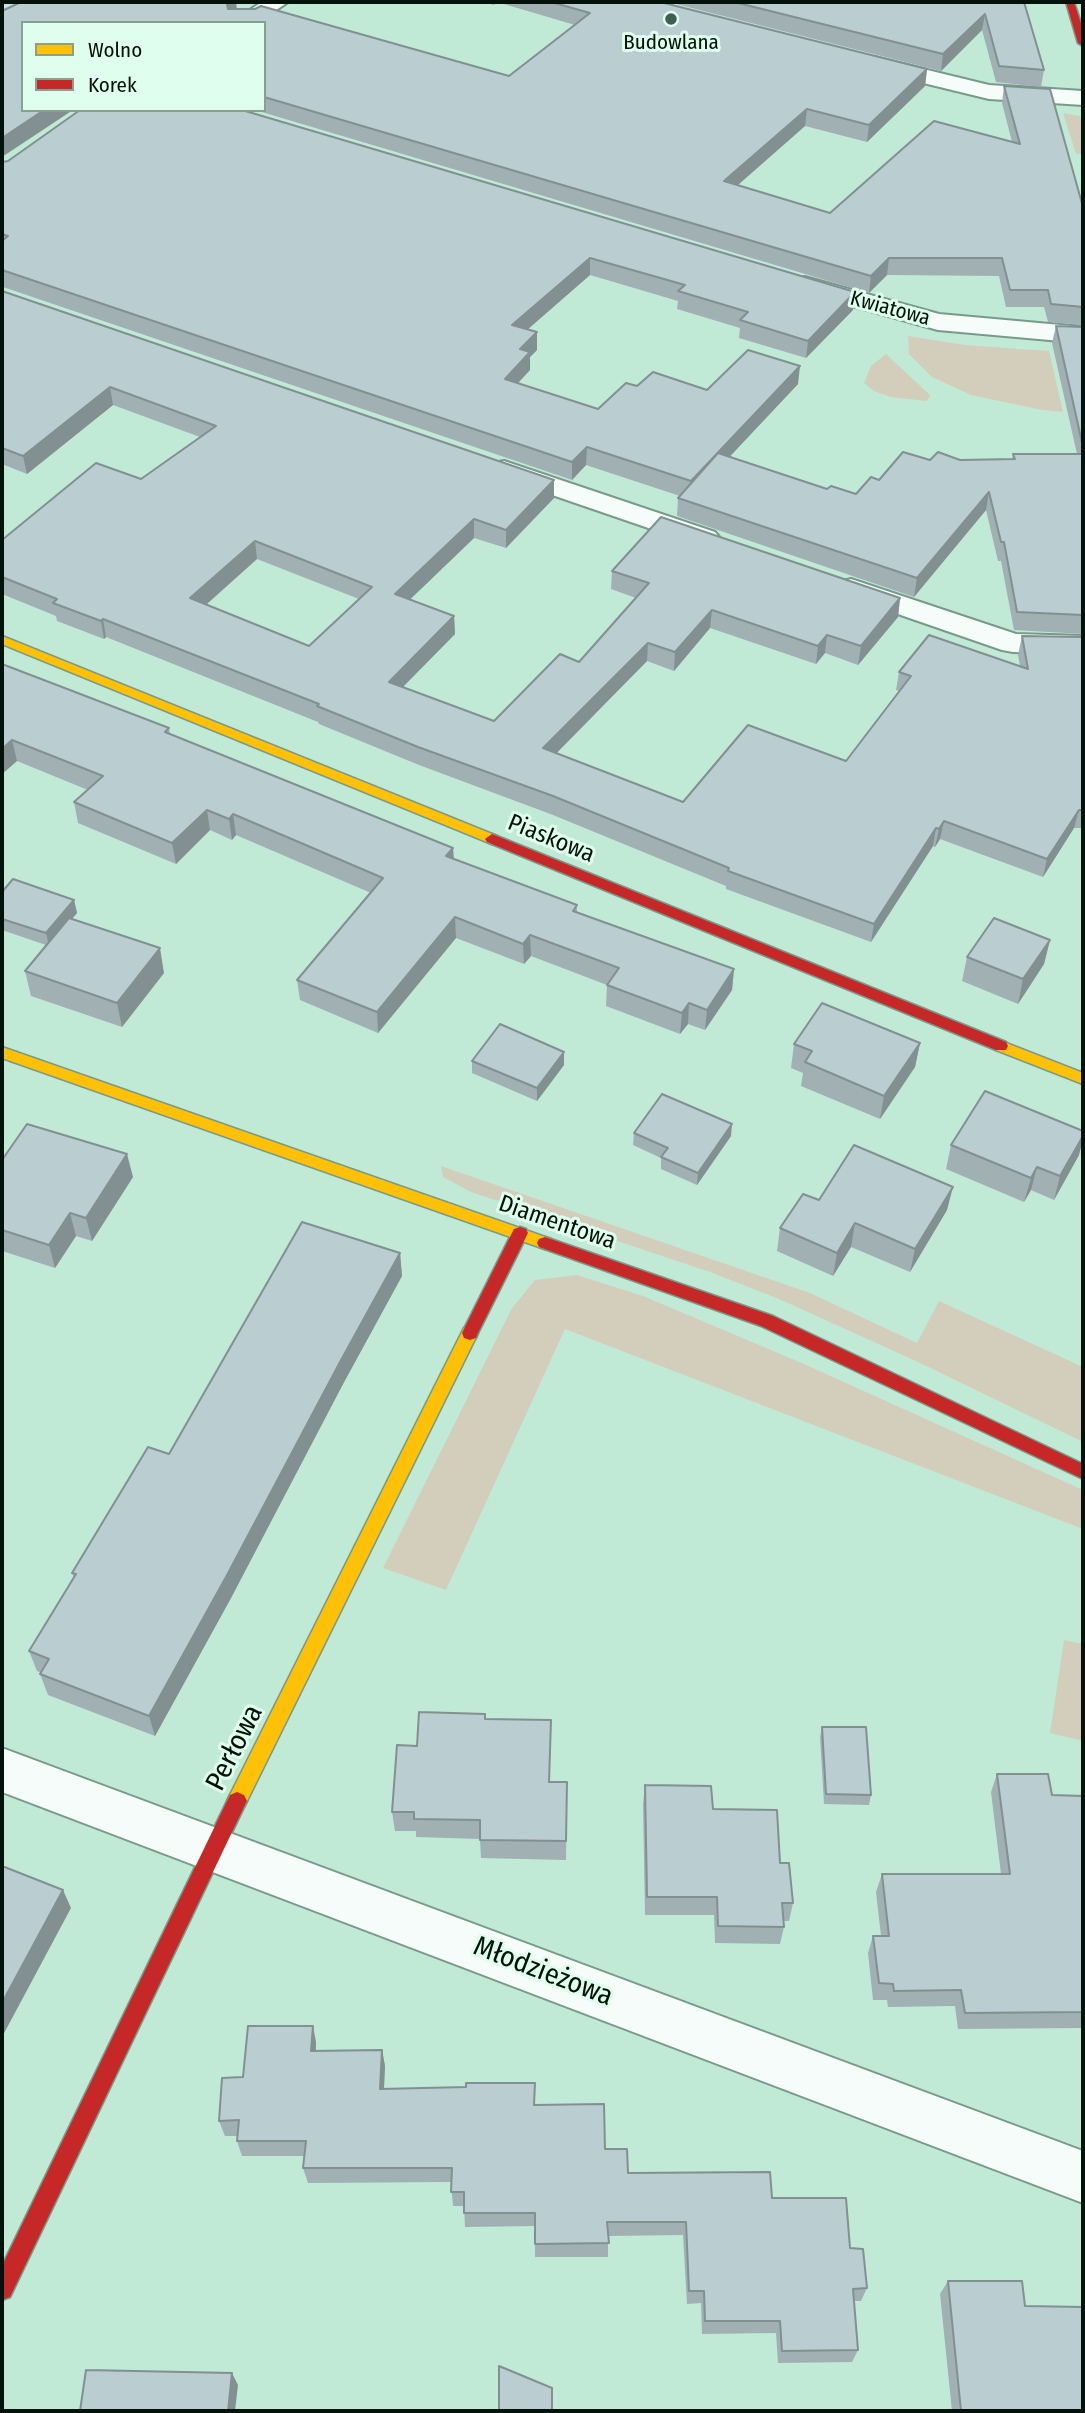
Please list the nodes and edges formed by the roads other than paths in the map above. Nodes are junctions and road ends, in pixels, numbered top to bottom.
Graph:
1 (277, 2) edge
2 (1070, 2) edge
3 (244, 21) edge
4 (1083, 43) edge
5 (858, 60) edge
6 (1083, 98) edge
7 (787, 280) edge
8 (1083, 335) edge
9 (476, 460) edge
10 (725, 545) edge
11 (829, 580) edge
12 (2, 640) edge
13 (1083, 645) edge
14 (4, 1057) edge
15 (1083, 1079) edge
16 (520, 1233) junction
17 (1083, 1472) edge
18 (2, 1770) edge
19 (214, 1848) junction
20 (1083, 2177) edge
21 (2, 2289) edge

1 - 3 street
2 - 4 street
5 - 6 street
7 - 8 street, Kwiatowa
9 - 10 street
11 - 13 street
12 - 15 street, Piaskowa
14 - 16 street, Diamentowa
16 - 17 street, Diamentowa
16 - 19 street, Perłowa
18 - 19 street, Młodzieżowa
19 - 20 street, Młodzieżowa
19 - 21 street, Perłowa

